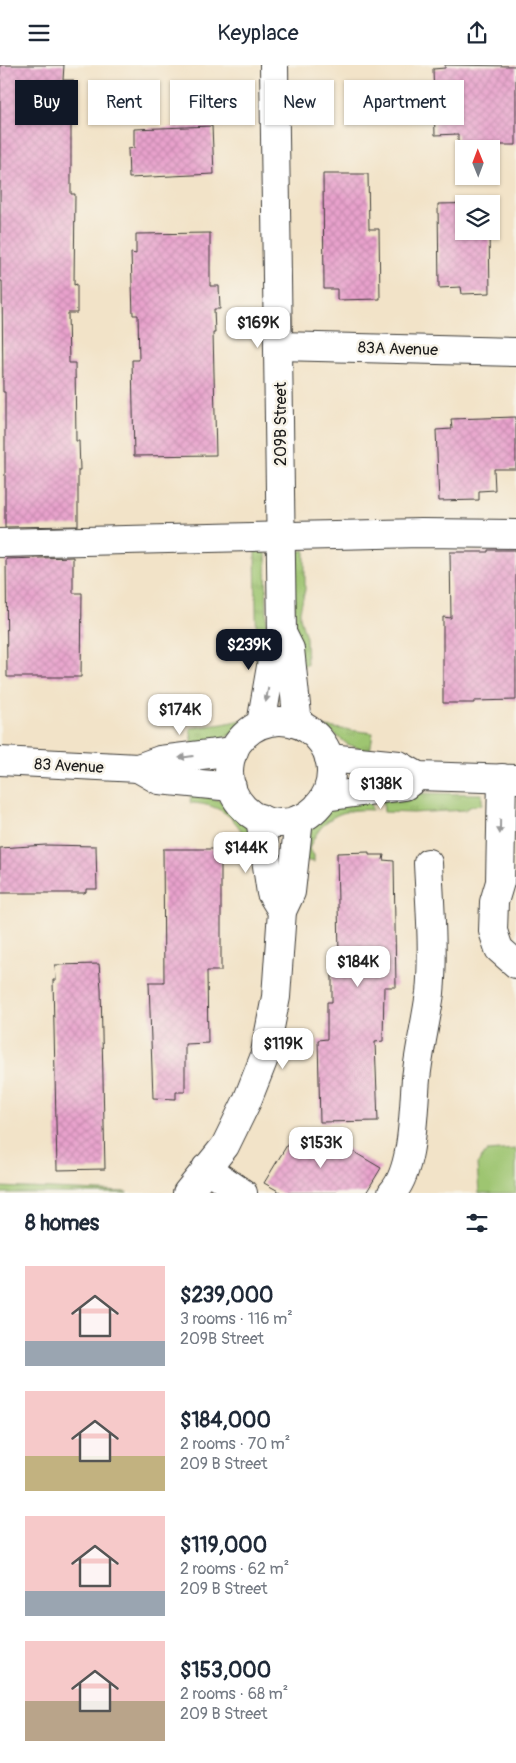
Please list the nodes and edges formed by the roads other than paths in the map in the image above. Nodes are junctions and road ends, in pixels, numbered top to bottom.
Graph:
1 (274, 65) edge
2 (279, 345) junction
3 (516, 352) edge
4 (516, 534) edge
5 (280, 537) junction
6 (0, 543) edge
7 (282, 633) junction
8 (298, 724) junction
9 (262, 725) junction
10 (234, 751) junction
11 (329, 758) junction
12 (0, 761) edge
13 (138, 768) junction
14 (418, 776) junction
15 (509, 778) edge
16 (232, 787) junction
17 (325, 797) junction
18 (260, 819) junction
19 (299, 819) junction
20 (428, 863) dead end
21 (282, 911) junction
22 (516, 964) edge
23 (206, 1168) junction
24 (187, 1193) edge
25 (243, 1193) edge
26 (392, 1193) edge

1 - 2 street, 209B Street
2 - 3 street, 83A Avenue
2 - 5 street, 209B Street
4 - 5 street
5 - 6 street
5 - 7 street, 209B Street
7 - 8 street, 209B Street
7 -> 9 street, 209B Street
8 - 9 street
8 - 11 street
9 - 10 street
10 -> 13 street, 83 Avenue
10 - 16 street
11 - 14 street
11 - 17 street
12 - 13 street, 83 Avenue
13 - 16 street, 83 Avenue
14 - 15 street
14 - 17 street
15 -> 22 street
16 - 18 street
17 - 19 street
18 - 19 street
18 - 21 street
19 - 21 street
20 - 26 street
21 - 23 street
23 - 24 street
23 - 25 street

